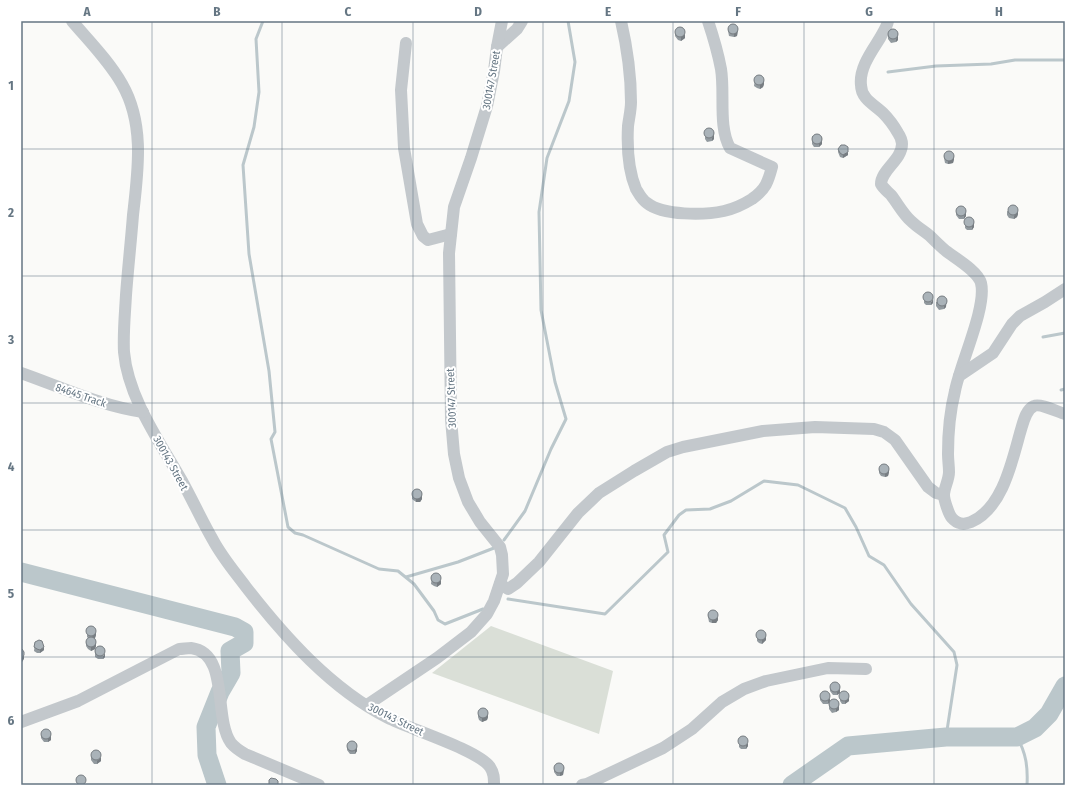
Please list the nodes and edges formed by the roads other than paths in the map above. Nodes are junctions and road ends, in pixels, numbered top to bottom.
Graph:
1 (72, 21) edge
2 (502, 21) edge
3 (522, 21) edge
4 (621, 21) edge
5 (708, 21) edge
6 (888, 21) edge
7 (406, 43) dead end
8 (497, 46) junction
9 (451, 234) junction
10 (1065, 289) edge
11 (21, 373) edge
12 (959, 376) junction
13 (143, 412) junction
14 (1065, 414) edge
15 (944, 495) junction
16 (500, 584) junction
17 (866, 669) dead end
18 (367, 705) junction
19 (21, 722) edge
20 (319, 785) edge
21 (494, 785) edge
22 (582, 785) edge

1 - 13 street, 300143 Street
2 - 8 street, 300147 Street
3 - 8 street
4 - 5 street
6 - 12 street
7 - 9 street
8 - 9 street, 300147 Street
9 - 16 street, 300147 Street
10 - 12 street
11 - 13 street, 84645 Track
12 - 15 street
13 - 18 street, 300143 Street
14 - 15 street
15 - 16 street
16 - 18 street, 300147 Street
17 - 22 street
18 - 21 street, 300143 Street
19 - 20 street

